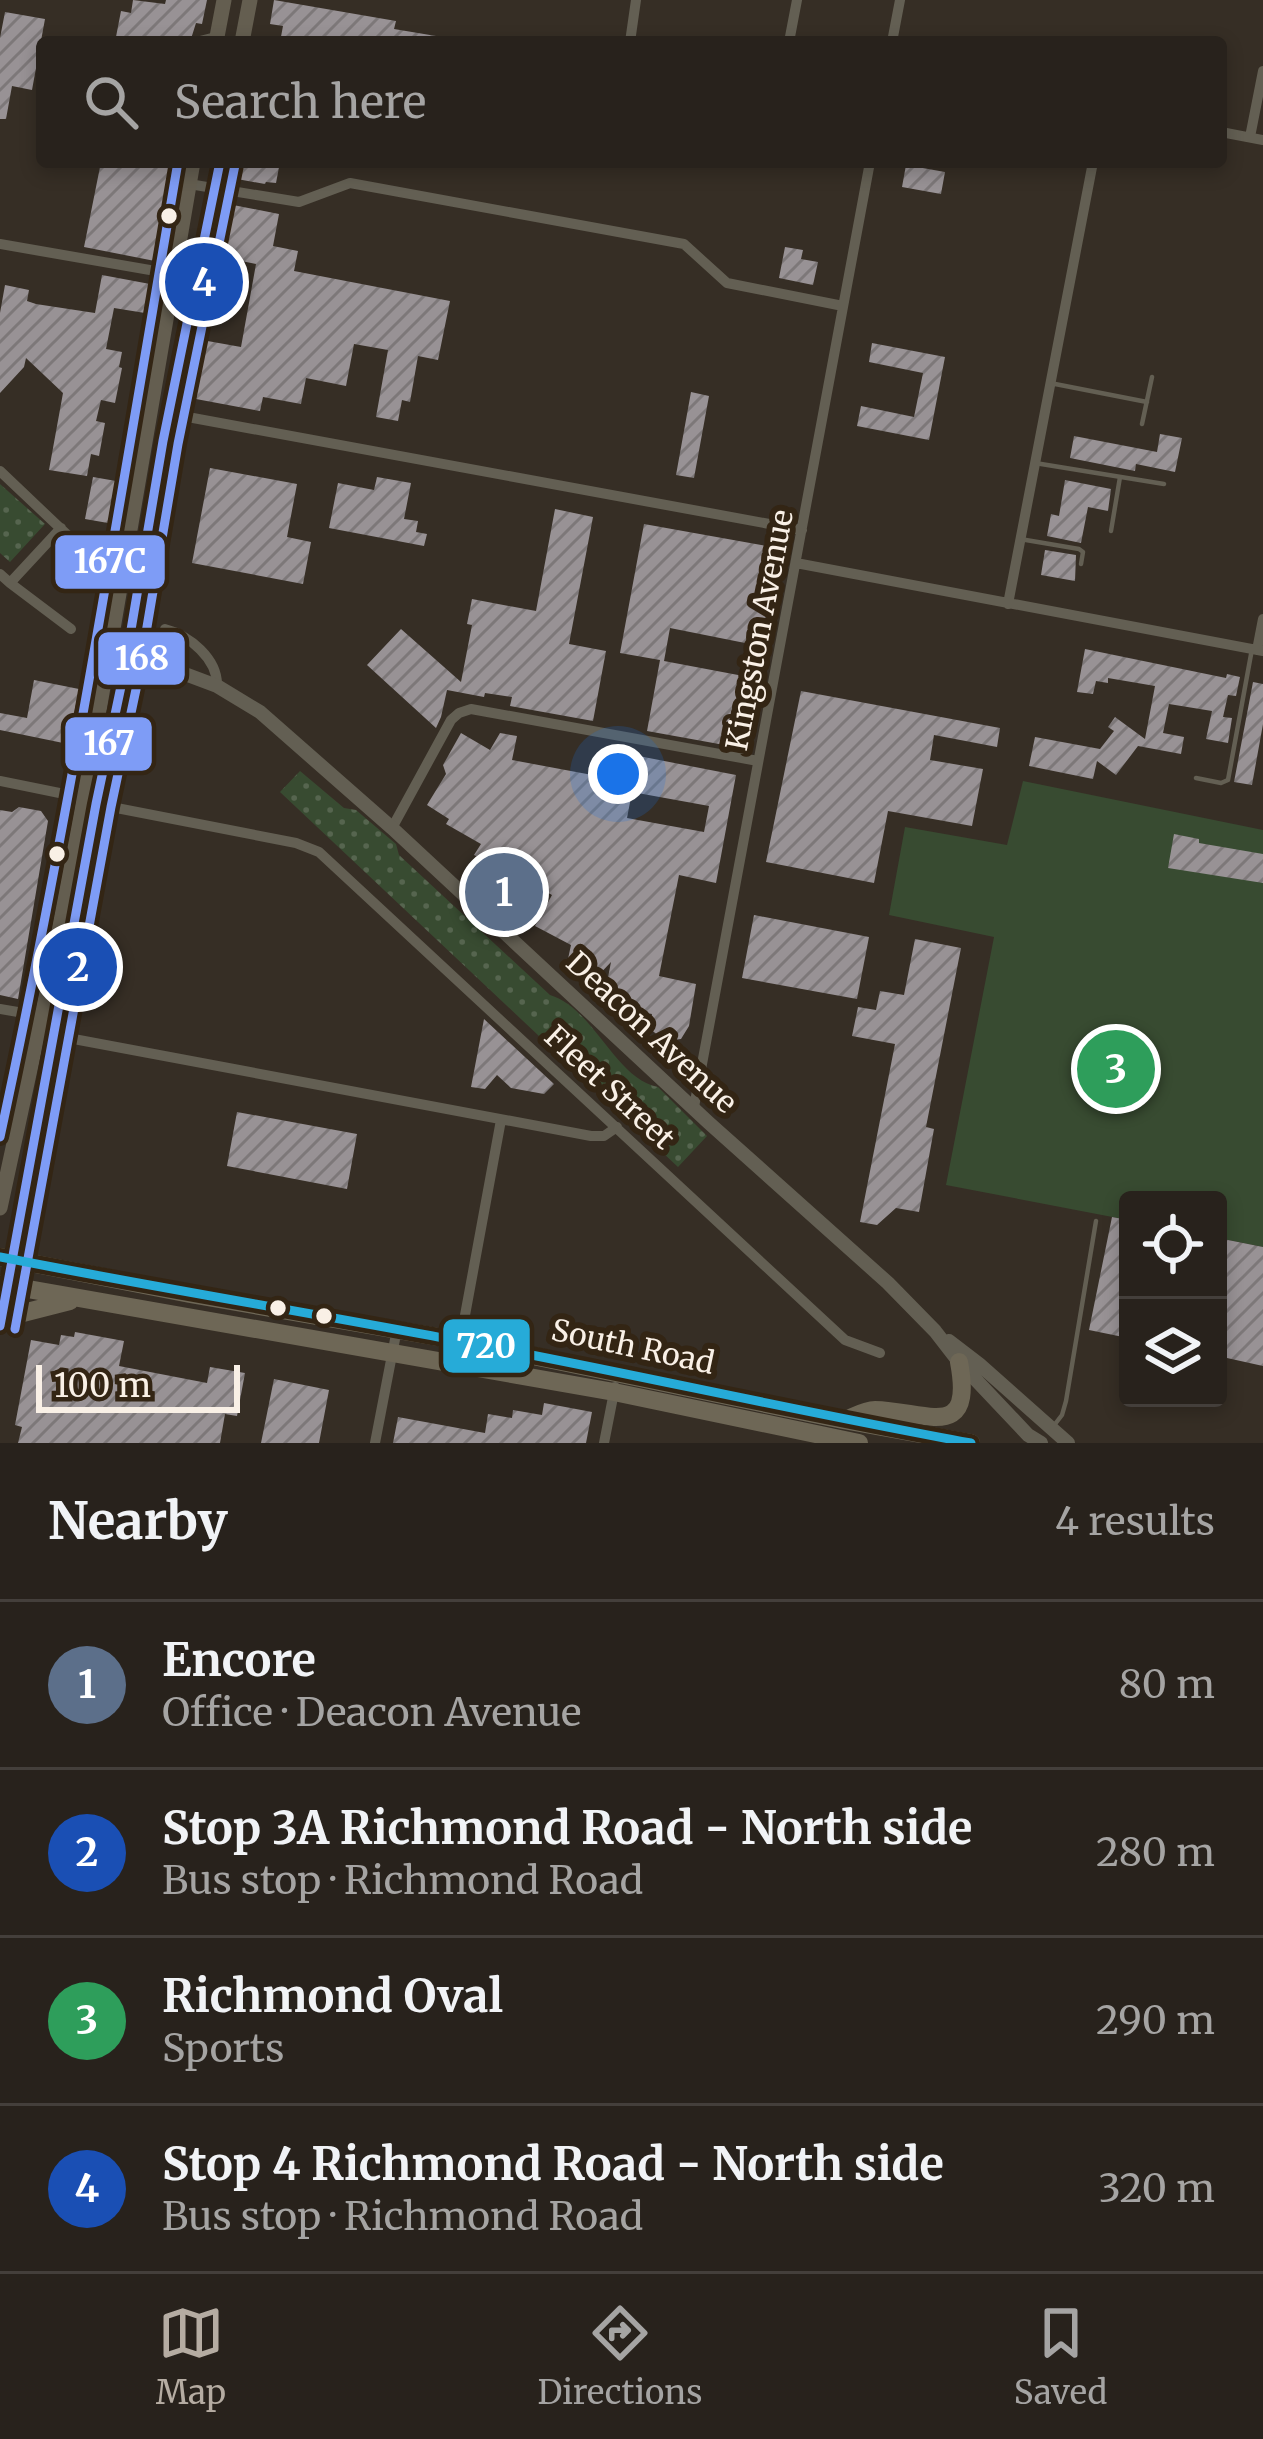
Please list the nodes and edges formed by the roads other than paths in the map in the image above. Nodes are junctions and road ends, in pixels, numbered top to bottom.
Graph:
1 (224, 0) edge
2 (250, 0) edge
3 (637, 0) edge
4 (797, 0) edge
5 (900, 0) edge
6 (217, 36) edge
7 (243, 36) edge
8 (631, 36) edge
9 (790, 36) edge
10 (893, 36) edge
11 (1263, 70) edge
12 (1227, 133) edge
13 (1257, 138) edge
14 (192, 168) edge
15 (219, 168) edge
16 (868, 168) edge
17 (1092, 168) edge
18 (189, 184) junction
19 (215, 189) junction
20 (0, 244) edge
21 (172, 275) junction
22 (196, 278) junction
23 (843, 306) junction
24 (1152, 377) dead end
25 (1051, 382) junction
26 (1147, 402) junction
27 (151, 411) junction
28 (169, 414) junction
29 (1142, 424) dead end
30 (1035, 463) junction
31 (0, 472) edge
32 (1120, 477) junction
33 (1163, 484) dead end
34 (61, 528) junction
35 (802, 530) junction
36 (1111, 531) dead end
37 (1020, 539) junction
38 (796, 563) junction
39 (1082, 564) dead end
40 (122, 573) junction
41 (140, 577) junction
42 (5, 578) edge
43 (1008, 604) junction
44 (1263, 619) edge
45 (71, 629) dead end
46 (164, 629) dead end
47 (1257, 650) edge
48 (108, 656) junction
49 (126, 660) junction
50 (217, 686) junction
51 (758, 761) junction
52 (1196, 778) dead end
53 (0, 781) edge
54 (90, 801) junction
55 (392, 828) junction
56 (0, 1009) edge
57 (48, 1026) junction
58 (694, 1107) junction
59 (501, 1120) junction
60 (617, 1127) junction
61 (0, 1208) edge
62 (1096, 1221) dead end
63 (6, 1258) edge
64 (4, 1285) edge
65 (80, 1298) junction
66 (0, 1324) edge
67 (398, 1330) junction
68 (935, 1331) junction
69 (461, 1341) junction
70 (880, 1353) dead end
71 (392, 1355) junction
72 (959, 1362) junction
73 (456, 1366) junction
74 (616, 1382) junction
75 (844, 1420) junction
76 (1052, 1428) junction
77 (375, 1443) edge
78 (604, 1443) edge
79 (859, 1443) edge
80 (971, 1443) edge
81 (1041, 1443) edge
82 (1068, 1443) edge

1 - 6 main road
2 - 7 main road
3 - 8 street
4 - 9 street
5 - 10 street
11 - 13 street
12 - 13 street
14 - 18 main road
15 - 19 main road
16 - 23 street, Kingston Avenue
17 - 25 street
18 - 19 street
18 - 21 main road
19 - 22 main road
19 - 23 street
20 - 21 street
21 - 22 street
21 - 27 main road
22 - 28 main road
23 - 35 street, Kingston Avenue
24 - 26 lane
25 - 26 lane
25 - 30 street
26 - 29 lane
27 - 28 street
27 - 40 main road
28 - 35 street
28 - 41 main road
30 - 32 lane
30 - 37 street
31 - 34 street
32 - 33 lane
32 - 36 lane
34 - 40 street
34 - 42 street
35 - 38 street, Kingston Avenue
37 - 39 lane
37 - 43 street
38 - 43 street
38 - 51 street, Kingston Avenue
40 - 41 street
40 - 48 main road
41 - 49 main road
42 - 45 street
43 - 47 street
44 - 47 street
46 - 50 street, Deacon Avenue
47 - 52 lane
48 - 49 street, Deacon Avenue
48 - 54 main road
49 - 50 street, Deacon Avenue
49 - 54 main road
50 - 55 street, Deacon Avenue
51 - 55 street
51 - 58 street, Kingston Avenue
53 - 54 street
54 - 57 main road
54 - 60 street, Fleet Street
55 - 58 street, Deacon Avenue
56 - 57 street
57 - 59 street
57 - 61 main road
57 - 63 main road
58 - 68 street, Deacon Avenue
59 - 60 street
59 - 69 street
60 - 70 street, Fleet Street
62 - 76 lane
63 - 64 main road
63 - 67 highway, South Road
64 - 65 highway, South Road
64 - 66 main road
65 - 66 highway
65 - 71 highway, South Road
67 - 69 highway, South Road
67 - 71 street
68 - 72 street, Deacon Avenue
68 - 76 street, Deacon Avenue
69 - 73 street
69 - 74 highway, South Road
71 - 73 highway, South Road
71 - 77 street
72 - 75 highway
72 - 81 street, Deacon Avenue
73 - 74 highway, South Road
74 - 75 highway, South Road
74 - 78 street
74 - 79 highway, South Road
75 - 80 highway, South Road
76 - 82 street, Deacon Avenue

